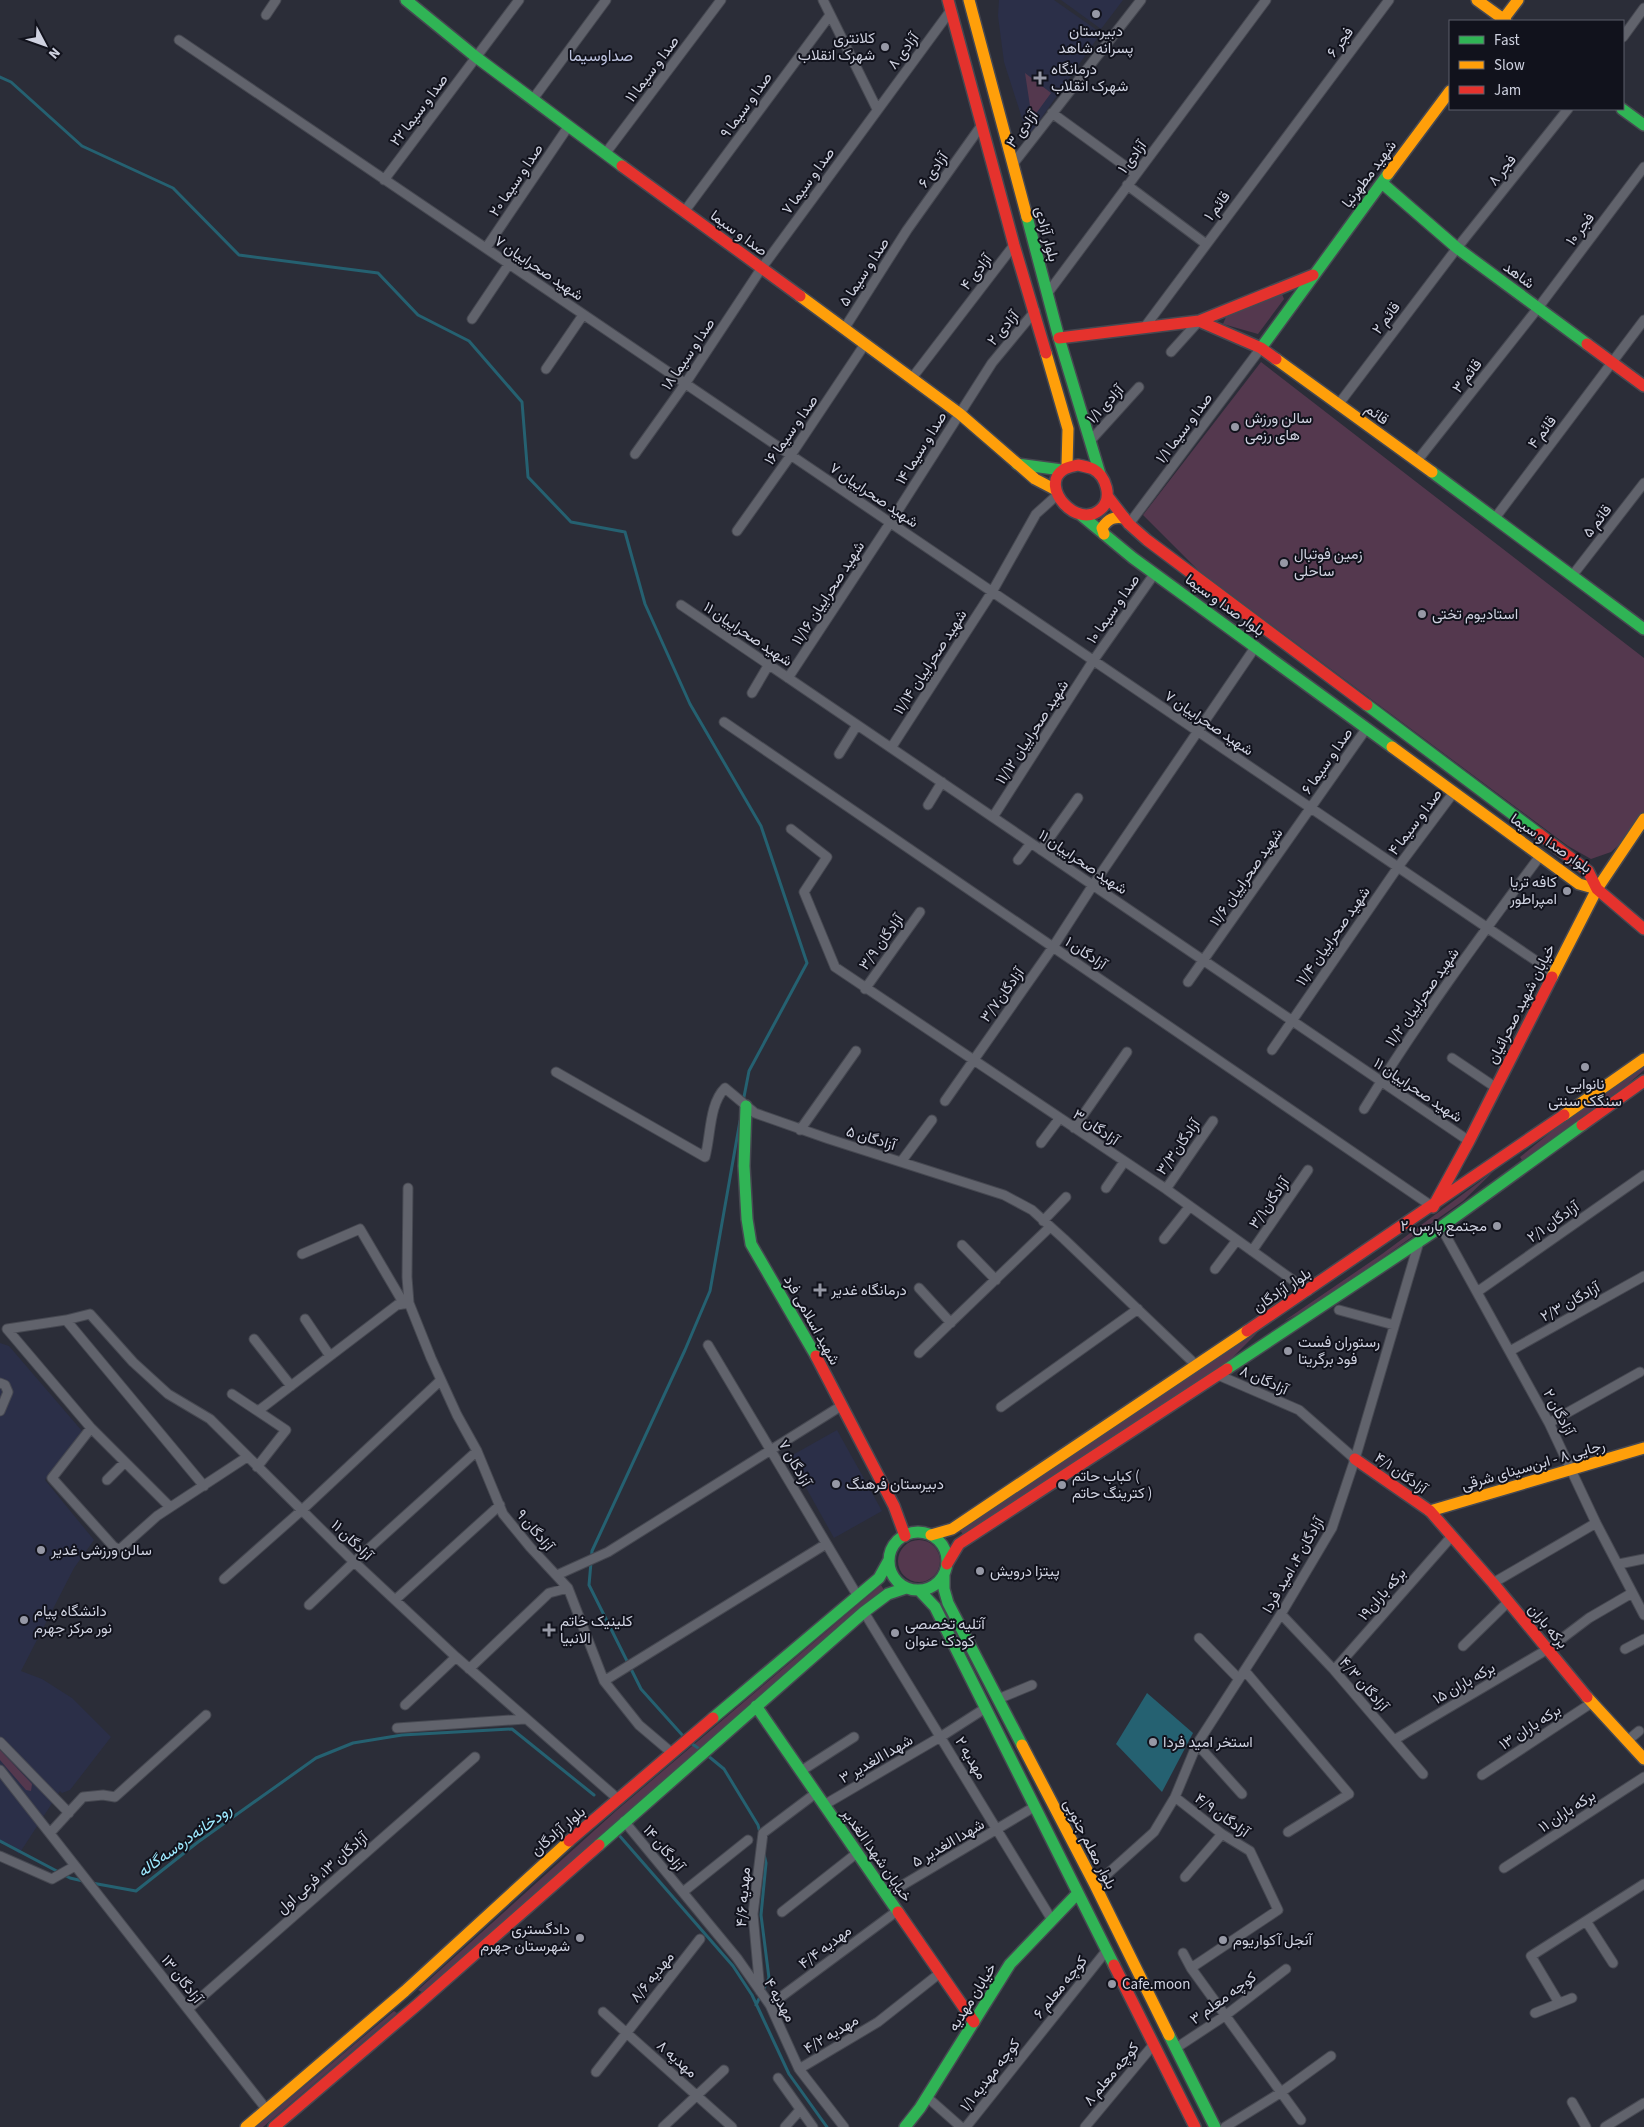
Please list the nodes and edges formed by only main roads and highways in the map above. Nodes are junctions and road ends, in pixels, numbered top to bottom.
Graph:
1 (406, 0) edge
2 (969, 0) edge
3 (973, 0) edge
4 (1477, 0) edge
5 (1518, 0) edge
6 (950, 5) edge
7 (973, 14) junction
8 (1503, 20) edge
9 (1505, 20) edge
10 (989, 74) junction
11 (969, 79) junction
12 (1449, 92) edge
13 (1623, 110) edge
14 (1644, 126) edge
15 (1382, 183) junction
16 (1313, 275) junction
17 (1199, 321) junction
18 (1059, 338) junction
19 (1261, 348) junction
20 (1644, 386) edge
21 (1017, 464) junction
22 (1065, 468) junction
23 (1100, 474) junction
24 (1055, 492) junction
25 (1108, 497) junction
26 (1081, 515) junction
27 (1126, 521) junction
28 (1104, 534) junction
29 (1644, 629) edge
30 (1644, 819) edge
31 (1597, 889) junction
32 (1644, 928) edge
33 (1644, 1059) edge
34 (1644, 1081) edge
35 (746, 1106) road end
36 (1511, 1154) junction
37 (1497, 1164) junction
38 (1520, 1168) junction
39 (1507, 1178) junction
40 (1433, 1207) junction
41 (1266, 1320) junction
42 (1278, 1336) junction
43 (1644, 1448) edge
44 (1355, 1459) road end
45 (1430, 1511) junction
46 (931, 1535) junction
47 (905, 1536) junction
48 (889, 1560) junction
49 (946, 1569) junction
50 (906, 1588) junction
51 (920, 1590) junction
52 (756, 1706) junction
53 (1644, 1759) edge
54 (1032, 1764) junction
55 (1017, 1773) junction
56 (1078, 1893) junction
57 (414, 1982) junction
58 (426, 1997) junction
59 (390, 2004) junction
60 (402, 2018) junction
61 (974, 2022) junction
62 (280, 2125) edge
63 (246, 2127) edge
64 (905, 2127) edge
65 (1195, 2127) edge
66 (1215, 2127) edge

1 - 21 main road, صدا و سیما
2 - 7 main road, بلوار آزادی
3 - 7 main road
4 - 8 main road
5 - 9 main road
6 - 11 main road
7 - 10 main road, بلوار آزادی
10 - 11 main road
10 - 18 main road, بلوار آزادی
11 - 22 main road
12 - 15 main road, شهید مطهرنیا
13 - 14 main road
15 - 16 main road, شهید مطهرنیا
15 - 20 main road, شاهد
16 - 17 main road
16 - 19 main road, شهید مطهرنیا
17 - 18 main road
17 - 19 main road, قائم
18 - 23 main road, بلوار آزادی
19 - 29 main road, قائم
21 - 22 main road
21 - 24 main road, صدا و سیما
22 - 23 main road
22 - 24 main road
23 - 25 main road
24 - 26 main road
25 - 26 main road
25 - 27 main road, بلوار صدا و سیما
26 - 28 main road, بلوار صدا و سیما
27 - 28 main road
27 - 31 main road, بلوار صدا و سیما
28 - 31 main road, بلوار صدا و سیما
30 - 31 main road, خیابان شهید صحرائیان
31 - 32 main road
31 - 40 main road, خیابان شهید صحرائیان
33 - 36 main road, بلوار آزادگان
34 - 38 main road
35 - 47 main road, شهید اسلامی فرد
36 - 37 main road, بلوار آزادگان
36 - 38 main road
37 - 39 main road
37 - 40 main road, بلوار آزادگان
38 - 39 main road
39 - 42 main road
40 - 41 main road, بلوار آزادگان
41 - 42 main road
41 - 46 main road, بلوار آزادگان
42 - 49 main road
43 - 45 main road, رجایی ۸ - ابن‌سینای شرقی
44 - 45 main road, آزادگان ۴/۱
45 - 53 main road, برکه باران
46 - 47 main road
46 - 49 main road
47 - 48 main road
48 - 50 main road
48 - 57 main road, بلوار آزادگان
49 - 51 main road
49 - 54 main road, بلوار معلم جنوبی
50 - 51 main road
50 - 52 main road
51 - 55 main road
52 - 58 main road
52 - 61 main road, خیابان شهدا الغدیر
54 - 55 main road
54 - 66 main road, بلوار معلم جنوبی
55 - 56 main road
56 - 61 main road, خیابان مهدیه
56 - 65 main road
57 - 58 main road
57 - 59 main road, بلوار آزادگان
58 - 60 main road
59 - 60 main road
59 - 63 main road, بلوار آزادگان
60 - 62 main road
61 - 64 main road, خیابان مهدیه

